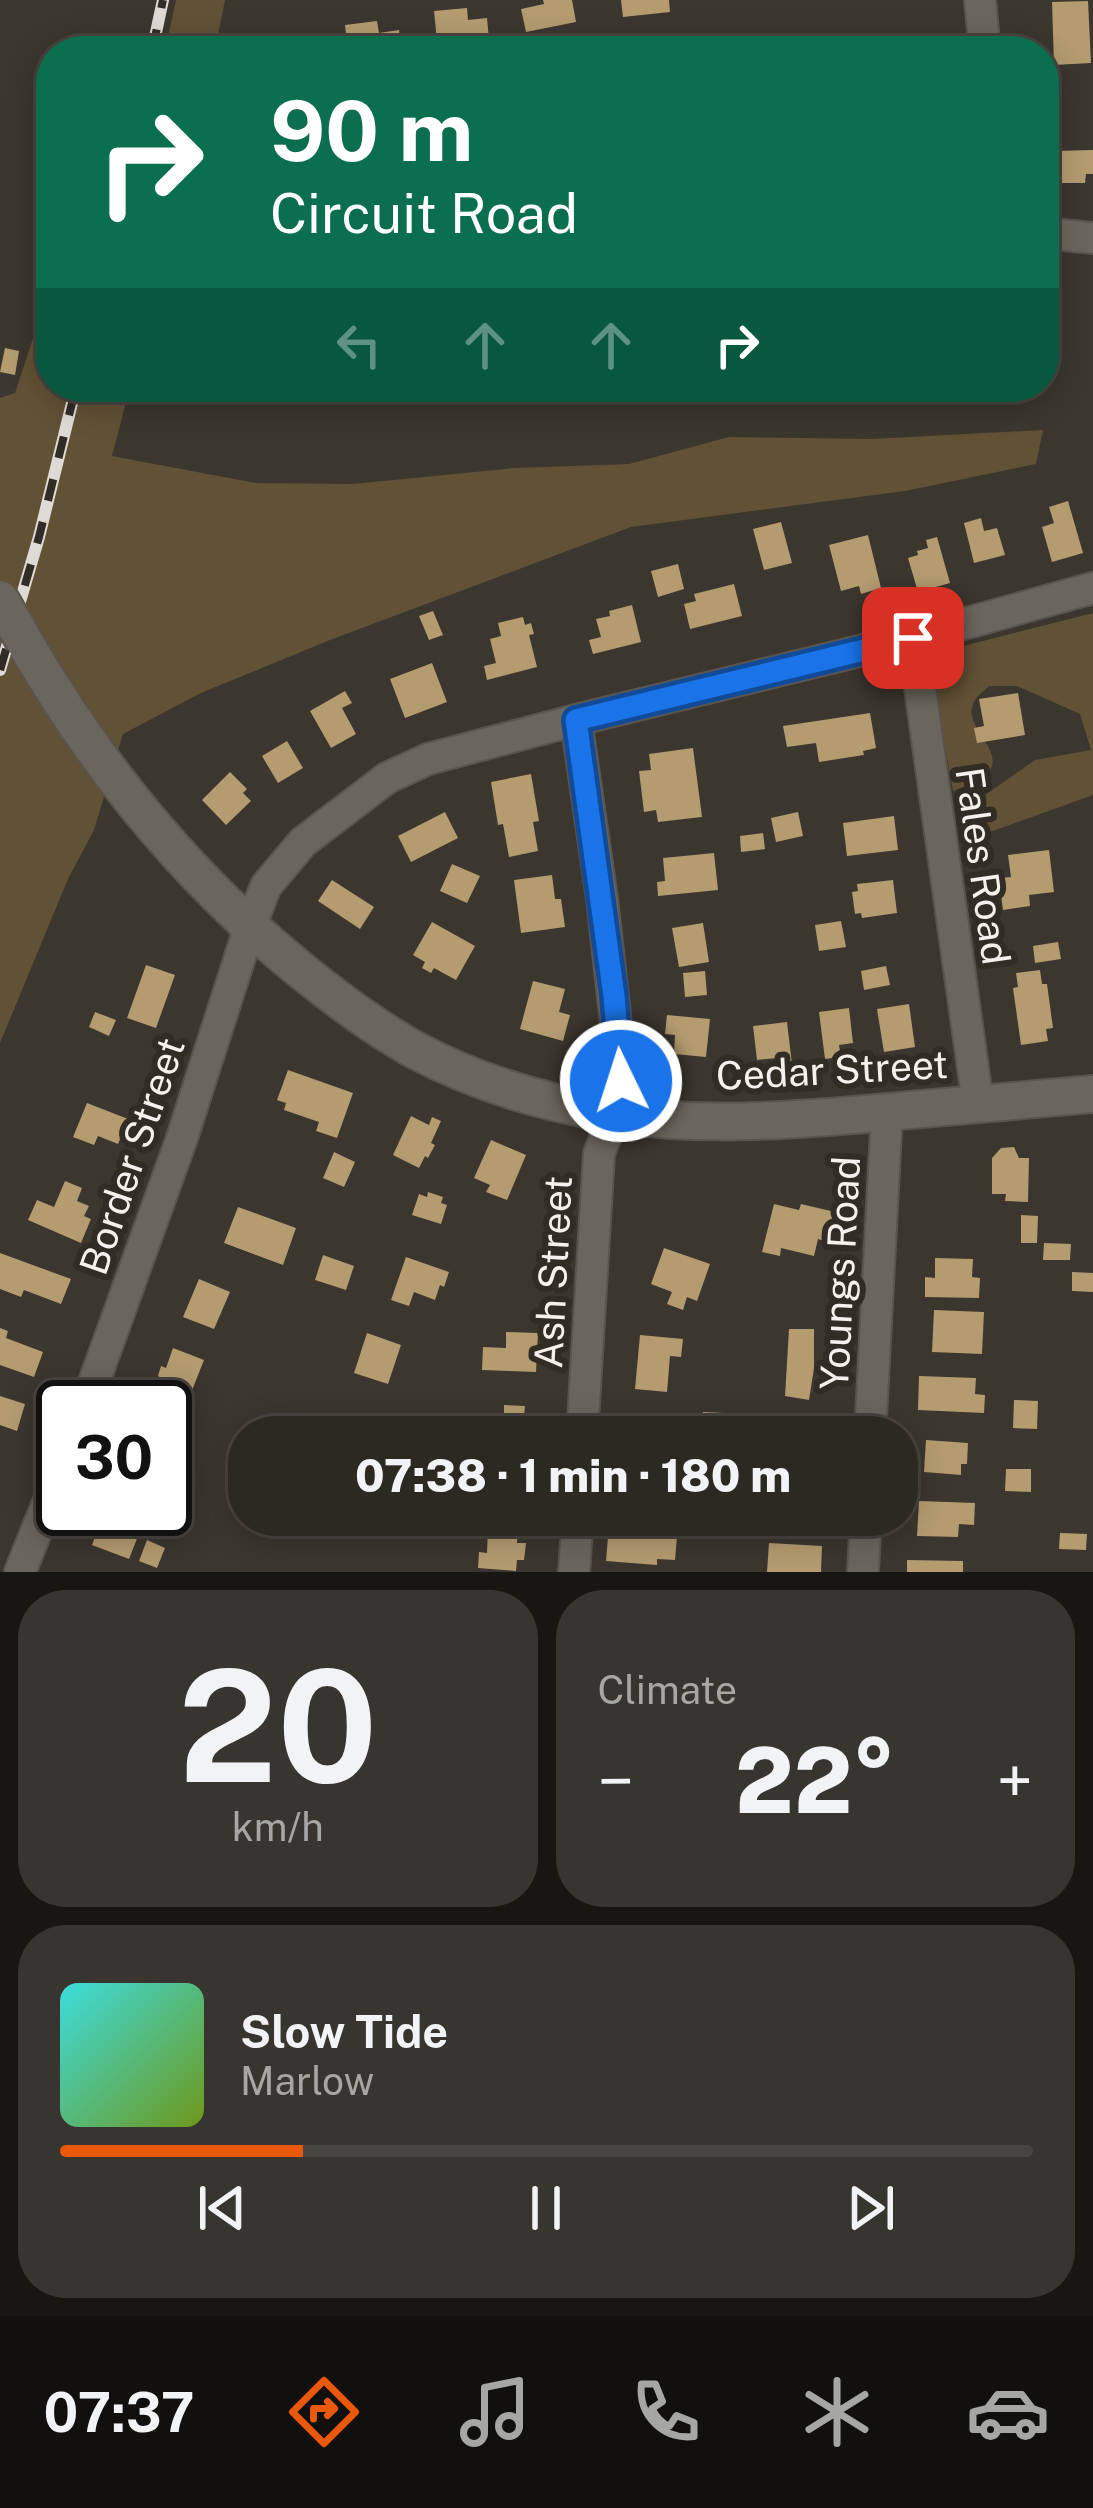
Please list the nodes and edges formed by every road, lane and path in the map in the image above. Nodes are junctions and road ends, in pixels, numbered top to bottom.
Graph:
1 (980, 0) edge
2 (984, 36) edge
3 (1059, 235) edge
4 (1093, 238) edge
5 (1093, 588) edge
6 (0, 599) edge
7 (913, 638) junction
8 (576, 720) junction
9 (249, 929) junction
10 (1093, 1094) edge
11 (978, 1104) junction
12 (887, 1112) junction
13 (614, 1114) junction
14 (95, 1380) edge
15 (583, 1416) edge
16 (871, 1416) edge
17 (36, 1533) edge
18 (577, 1536) edge
19 (865, 1536) edge
20 (20, 1572) edge
21 (574, 1572) edge
22 (863, 1572) edge

1 - 2 street
3 - 4 street
5 - 7 street, Border Street
6 - 9 street, Cedar Street, bridge
7 - 8 street, Border Street
7 - 11 street, Fales Road
8 - 9 street, Border Street
8 - 13 street, Ash Street
9 - 13 street, Cedar Street
9 - 14 street, Border Street
10 - 11 street, Cedar Street
11 - 12 street, Cedar Street
12 - 13 street, Cedar Street
12 - 16 street, Youngs Road
13 - 15 street, Ash Street
17 - 20 street
18 - 21 street
19 - 22 street

